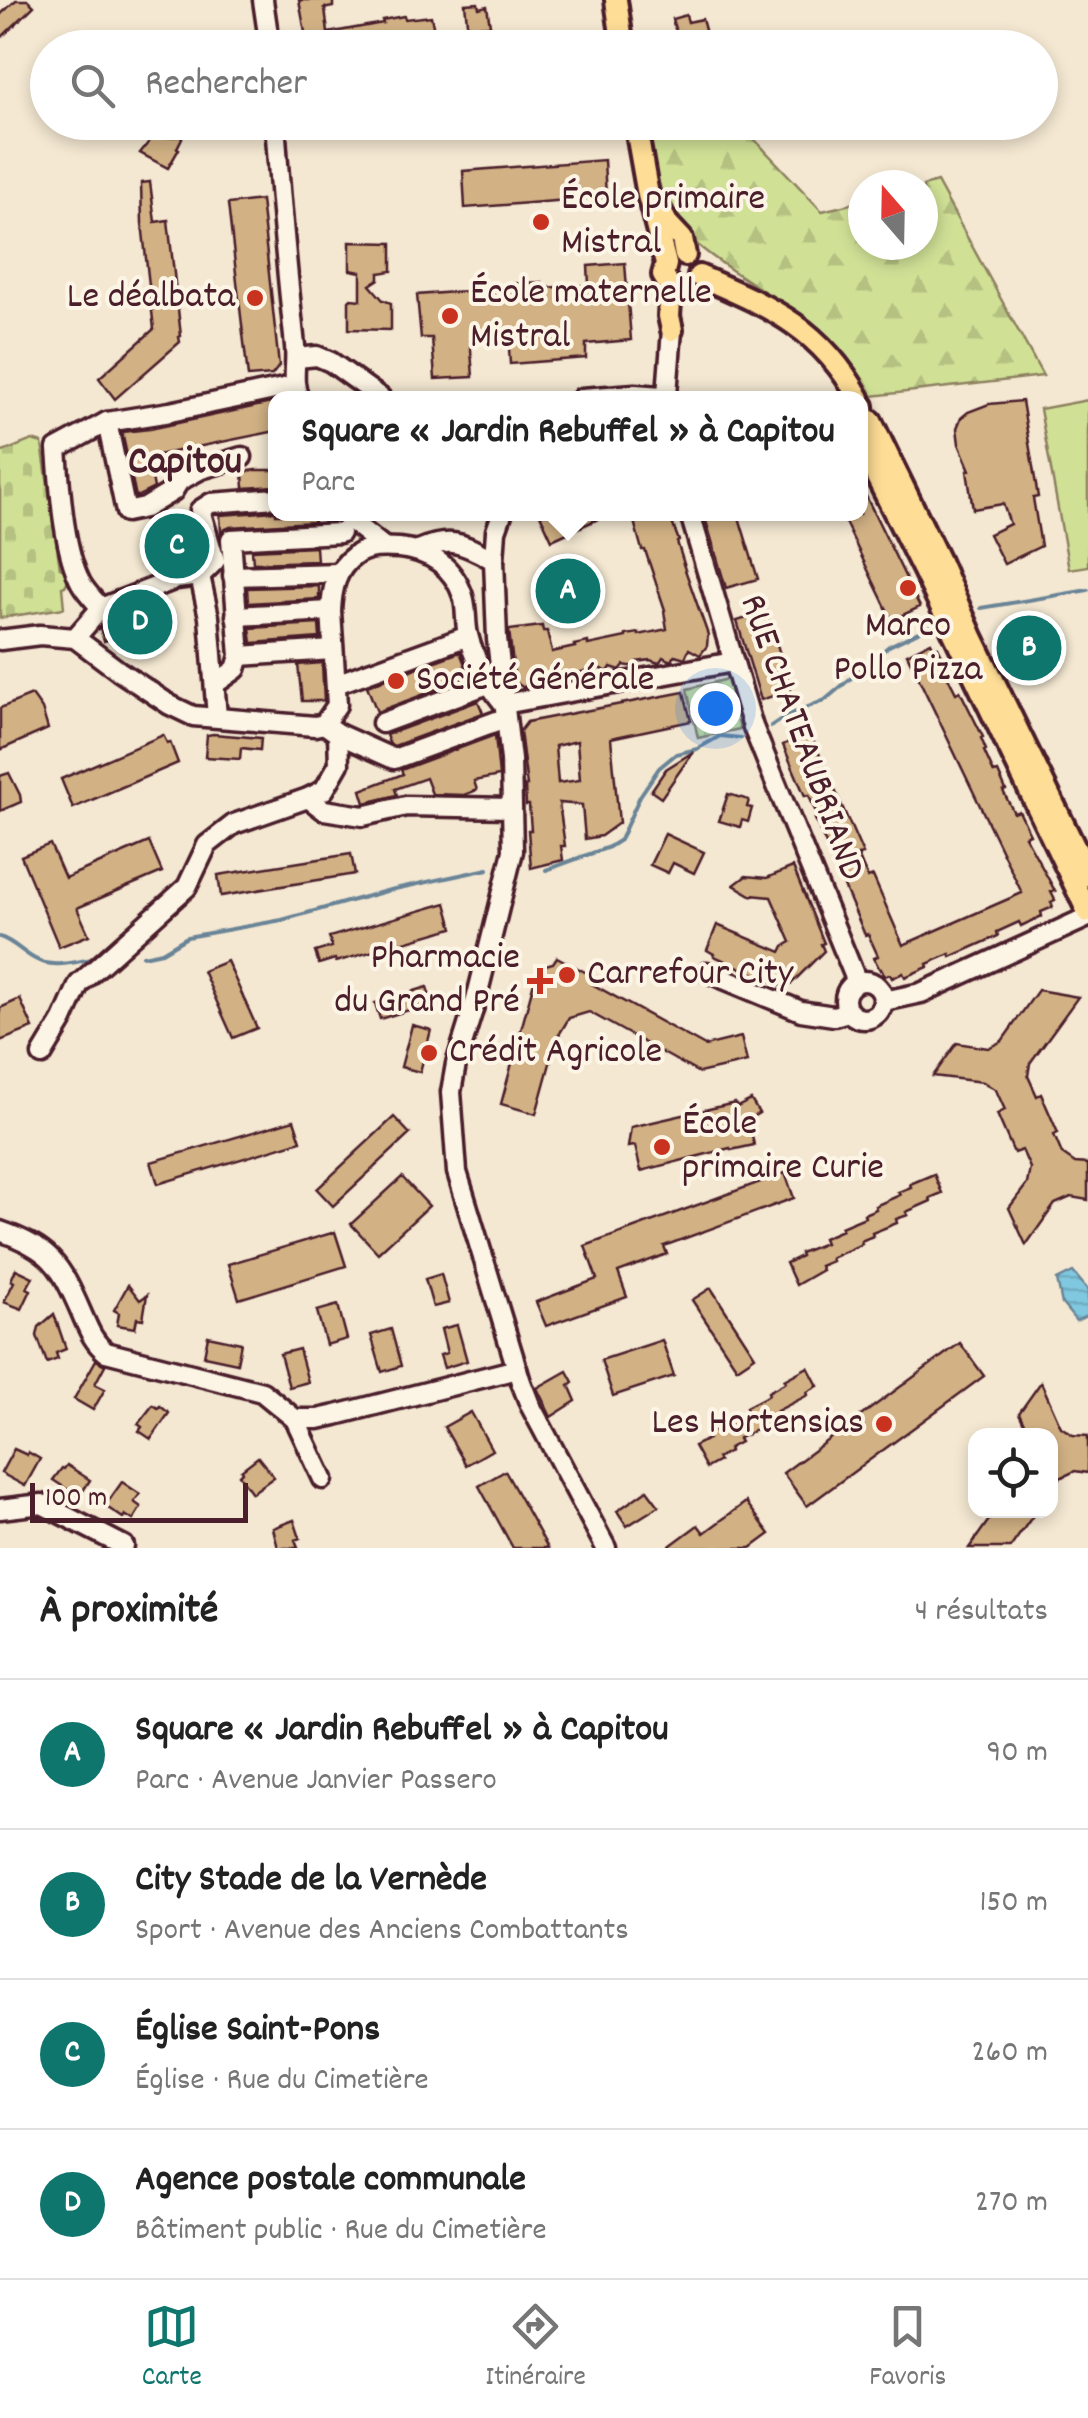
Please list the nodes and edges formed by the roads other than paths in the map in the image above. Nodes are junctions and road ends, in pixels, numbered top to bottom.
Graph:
1 (263, 0) edge
2 (616, 0) edge
3 (267, 30) edge
4 (620, 30) edge
5 (277, 140) edge
6 (638, 140) edge
7 (676, 260) junction
8 (699, 276) junction
9 (671, 288) junction
10 (672, 330) joint
11 (297, 358) junction
12 (296, 391) edge
13 (371, 391) edge
14 (667, 391) edge
15 (855, 391) edge
16 (268, 396) edge
17 (868, 417) edge
18 (106, 422) junction
19 (868, 444) edge
20 (242, 457) dead end
21 (268, 499) edge
22 (334, 521) edge
23 (340, 521) edge
24 (342, 521) edge
25 (500, 521) edge
26 (692, 521) edge
27 (384, 547) junction
28 (418, 550) junction
29 (494, 560) junction
30 (341, 568) junction
31 (200, 576) junction
32 (233, 576) junction
33 (100, 608) junction
34 (331, 610) junction
35 (236, 616) junction
36 (468, 636) junction
37 (74, 638) junction
38 (0, 640) edge
39 (333, 650) junction
40 (240, 656) junction
41 (732, 662) junction
42 (215, 684) junction
43 (336, 684) junction
44 (488, 684) junction
45 (505, 711) junction
46 (217, 717) junction
47 (382, 723) dead end
48 (331, 729) junction
49 (308, 798) junction
50 (512, 808) junction
51 (1088, 874) edge
52 (1088, 914) edge
53 (707, 972) dead end
54 (857, 982) junction
55 (884, 1001) junction
56 (848, 1012) junction
57 (42, 1054) dead end
58 (0, 1230) edge
59 (517, 1370) junction
60 (295, 1419) junction
61 (323, 1479) dead end
62 (0, 1509) edge
63 (124, 1546) edge
64 (606, 1548) edge

1 - 3 street
2 - 4 main road
5 - 11 street
6 - 7 main road
7 - 8 main road
7 - 9 main road
8 - 9 main road
8 - 15 main road
9 - 10 main road
10 - 14 street
11 - 12 street
11 - 13 street
16 - 18 street
17 - 51 main road
18 - 20 street
18 - 33 street
19 - 52 main road
21 - 31 street
22 - 32 street
23 - 30 street
24 - 27 street
25 - 29 street
26 - 41 street, RUE CHATEAUBRIAND
27 - 28 street
27 - 30 street
28 - 29 street
28 - 36 street
29 - 45 street
30 - 32 street
30 - 34 street
31 - 33 street
31 - 42 street
32 - 35 street
33 - 37 street
34 - 35 street
34 - 39 street
35 - 40 street
36 - 43 street
36 - 44 street
37 - 38 street
37 - 46 street
39 - 40 street
39 - 43 street
40 - 42 street
41 - 45 street
41 - 54 street, RUE CHATEAUBRIAND
42 - 46 street
43 - 48 street
44 - 45 street
44 - 47 street
45 - 48 street
45 - 50 street
46 - 48 street
48 - 49 street
49 - 50 street
49 - 57 street
50 - 59 street
52 - 55 street
53 - 56 street
54 - 55 street
54 - 56 street
55 - 56 street
58 - 60 street
59 - 60 street
59 - 64 street
60 - 61 street
62 - 63 street

